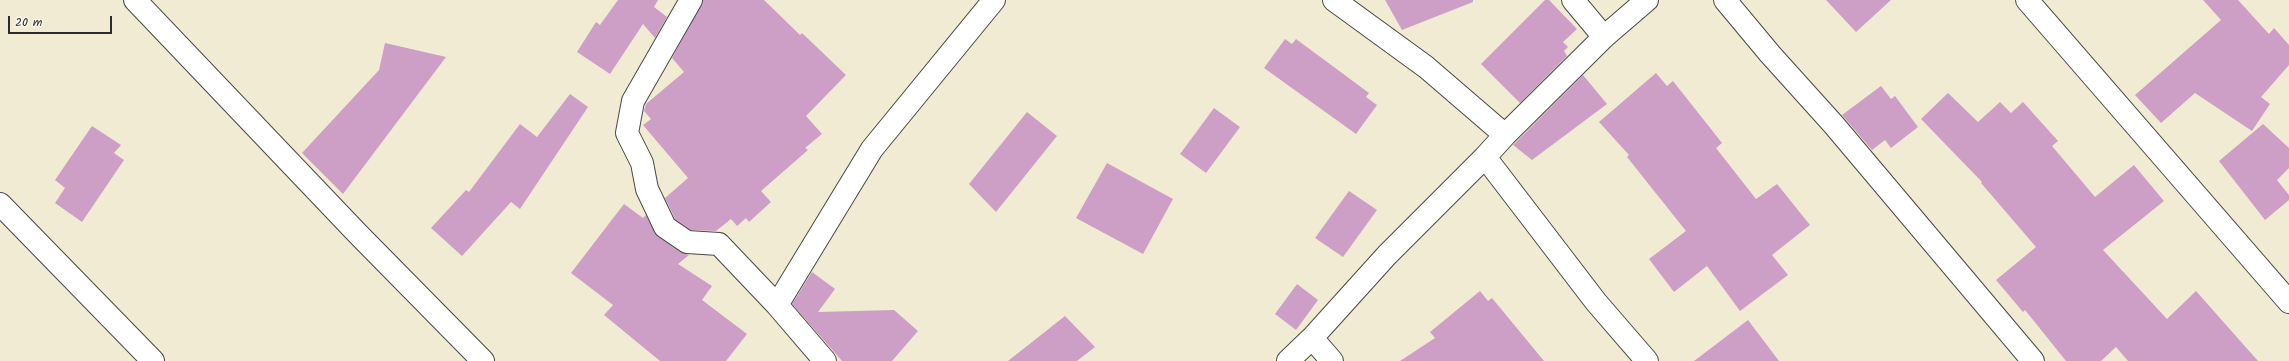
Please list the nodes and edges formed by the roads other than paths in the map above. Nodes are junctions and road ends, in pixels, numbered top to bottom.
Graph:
1 (135, 0) edge
2 (691, 0) edge
3 (994, 0) edge
4 (1334, 0) edge
5 (1574, 0) edge
6 (1647, 0) edge
7 (1725, 0) edge
8 (2027, 0) edge
9 (1604, 37) junction
10 (1505, 135) junction
11 (1485, 157) junction
12 (0, 204) edge
13 (2289, 302) edge
14 (777, 305) junction
15 (1312, 338) junction
16 (153, 361) edge
17 (483, 361) edge
18 (825, 361) edge
19 (1288, 361) edge
20 (1332, 361) edge
21 (1647, 361) edge
22 (2033, 361) edge

1 - 17 street
2 - 14 street
3 - 14 street
4 - 10 street
5 - 9 street
6 - 9 street
7 - 22 street
8 - 13 street
9 - 10 street
10 - 11 street
11 - 15 street
11 - 21 street
12 - 16 street
14 - 18 street
15 - 19 street
15 - 20 street

